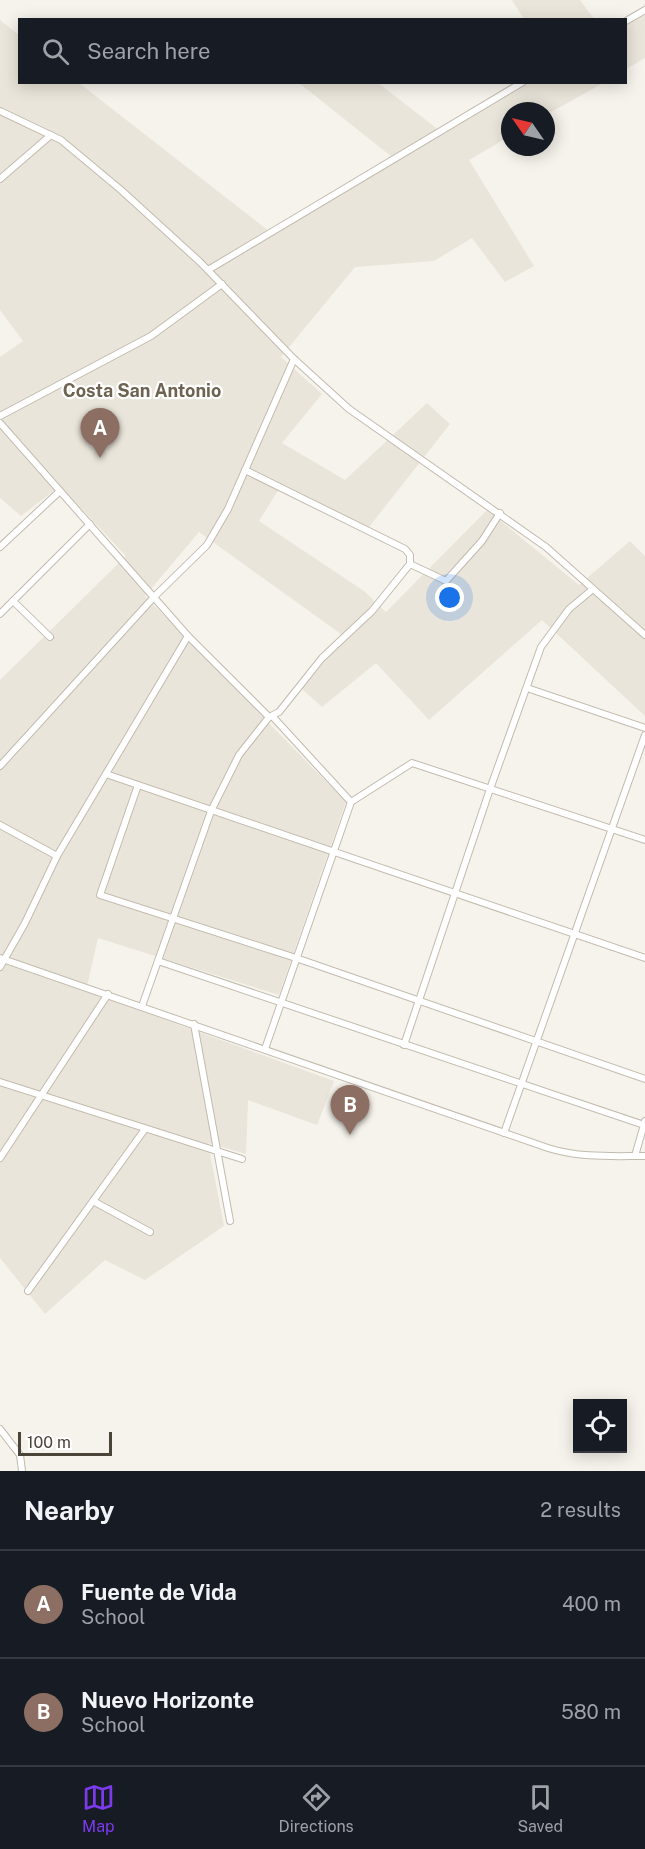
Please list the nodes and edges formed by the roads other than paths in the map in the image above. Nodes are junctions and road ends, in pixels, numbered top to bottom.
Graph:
1 (645, 10) edge
2 (627, 20) edge
3 (520, 84) edge
4 (0, 111) edge
5 (51, 135) junction
6 (0, 179) edge
7 (208, 270) junction
8 (222, 284) junction
9 (294, 359) junction
10 (0, 416) edge
11 (0, 423) edge
12 (245, 470) junction
13 (60, 491) junction
14 (500, 513) junction
15 (90, 524) junction
16 (0, 547) edge
17 (410, 564) junction
18 (593, 589) junction
19 (154, 597) junction
20 (13, 601) junction
21 (0, 614) edge
22 (645, 635) edge
23 (188, 636) junction
24 (50, 637) dead end
25 (527, 688) junction
26 (271, 717) junction
27 (645, 728) edge
28 (645, 735) edge
29 (0, 766) edge
30 (106, 774) junction
31 (138, 785) junction
32 (490, 789) junction
33 (351, 802) junction
34 (211, 811) junction
35 (0, 825) edge
36 (612, 829) junction
37 (645, 840) edge
38 (333, 852) junction
39 (57, 856) junction
40 (455, 893) junction
41 (173, 918) junction
42 (576, 934) junction
43 (296, 958) junction
44 (645, 958) edge
45 (2, 959) edge
46 (158, 961) junction
47 (0, 967) edge
48 (108, 993) junction
49 (418, 1002) junction
50 (280, 1003) junction
51 (142, 1006) junction
52 (194, 1024) junction
53 (539, 1040) junction
54 (404, 1045) junction
55 (265, 1049) junction
56 (645, 1079) edge
57 (0, 1082) edge
58 (522, 1086) junction
59 (42, 1096) junction
60 (644, 1123) edge
61 (145, 1129) junction
62 (504, 1133) junction
63 (216, 1151) junction
64 (635, 1156) junction
65 (645, 1156) edge
66 (0, 1158) edge
67 (242, 1159) dead end
68 (93, 1201) junction
69 (230, 1221) dead end
70 (150, 1232) dead end
71 (28, 1291) dead end
72 (0, 1429) edge
73 (22, 1471) edge

1 - 2 street
3 - 7 street
4 - 5 street
5 - 6 street
5 - 7 street
7 - 8 street
8 - 9 street
8 - 10 street
9 - 12 street
9 - 14 street
11 - 13 street
12 - 17 street
12 - 19 street
13 - 15 street
13 - 16 street
14 - 17 street
14 - 18 street
15 - 19 street
15 - 20 street
17 - 26 street
18 - 22 street
18 - 25 street
19 - 23 street
19 - 29 street
20 - 21 street
20 - 24 street
23 - 26 street
23 - 30 street
25 - 27 street
25 - 32 street
26 - 33 street
26 - 34 street
28 - 36 street
30 - 31 street
30 - 39 street
31 - 34 street
31 - 41 street
32 - 33 street
32 - 36 street
32 - 40 street
33 - 38 street
34 - 38 street
34 - 41 street
35 - 39 street
36 - 37 street
36 - 42 street
38 - 40 street
38 - 43 street
39 - 45 street
40 - 42 street
40 - 49 street
41 - 43 street
41 - 46 street
42 - 44 street
42 - 53 street
43 - 49 street
43 - 50 street
45 - 47 street
45 - 48 street
46 - 50 street
46 - 51 street
48 - 51 street
48 - 59 street
49 - 53 street
49 - 54 street
50 - 54 street
50 - 55 street
51 - 52 street
52 - 55 street
52 - 63 street
53 - 56 street
53 - 58 street
54 - 58 street
55 - 62 street
57 - 59 street
58 - 60 street
58 - 62 street
59 - 61 street
59 - 66 street
60 - 64 street
61 - 63 street
61 - 68 street
62 - 64 street
63 - 67 street
63 - 69 street
64 - 65 street
68 - 70 street
68 - 71 street
72 - 73 street

